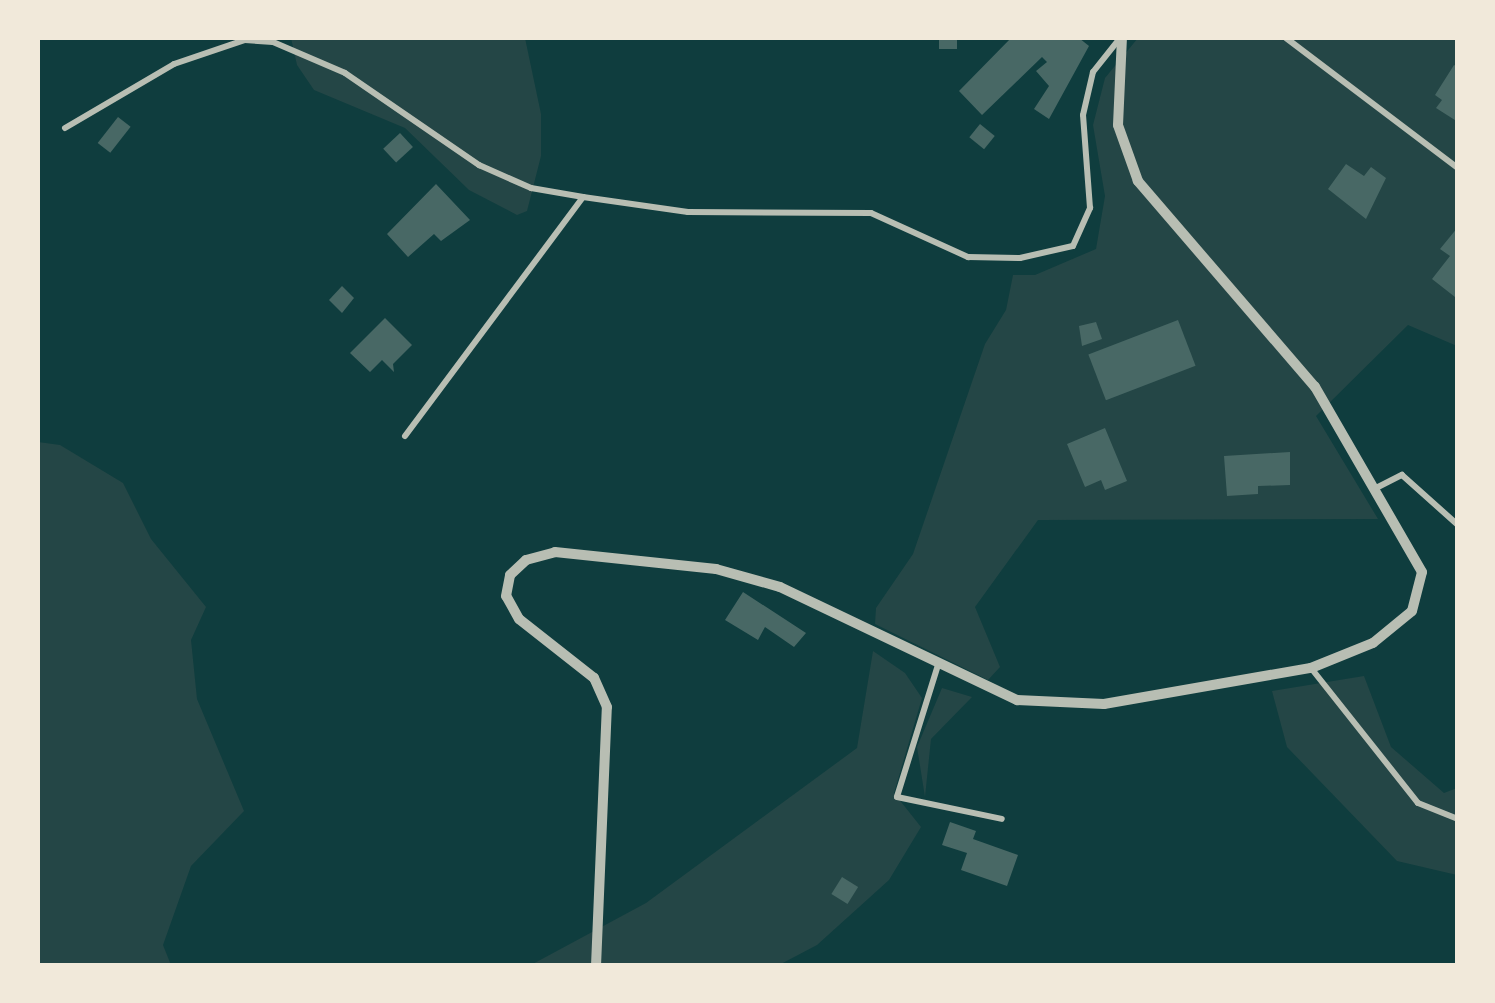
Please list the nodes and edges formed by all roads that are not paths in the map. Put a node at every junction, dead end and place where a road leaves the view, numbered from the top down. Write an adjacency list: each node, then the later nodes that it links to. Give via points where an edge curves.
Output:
1 (1121, 38): 5 (lane, via 1093,72 1083,115 1090,208 1084,233 1058,254 968,257 870,213 688,212); 7 (street, via 1118,125 1138,180 1315,387)
2 (1286, 38): 4 (lane)
3 (65, 128): 5 (lane, via 174,64 245,40 273,42 344,73 479,165 531,188)
4 (1458, 168)
5 (584, 197): 6 (lane)
6 (405, 436)
7 (1378, 487): 8 (lane, via 1402,475); 10 (street, via 1422,572 1412,611 1373,643)
8 (1458, 525)
9 (938, 665): 10 (street, via 1017,700 1104,704); 11 (lane, via 897,797); 13 (street, via 780,587 716,570 555,552 526,560 510,574 506,596 519,619 594,678 608,707)
10 (1312, 668): 12 (lane, via 1418,804)
11 (1002, 819)
12 (1458, 819)
13 (596, 966)

